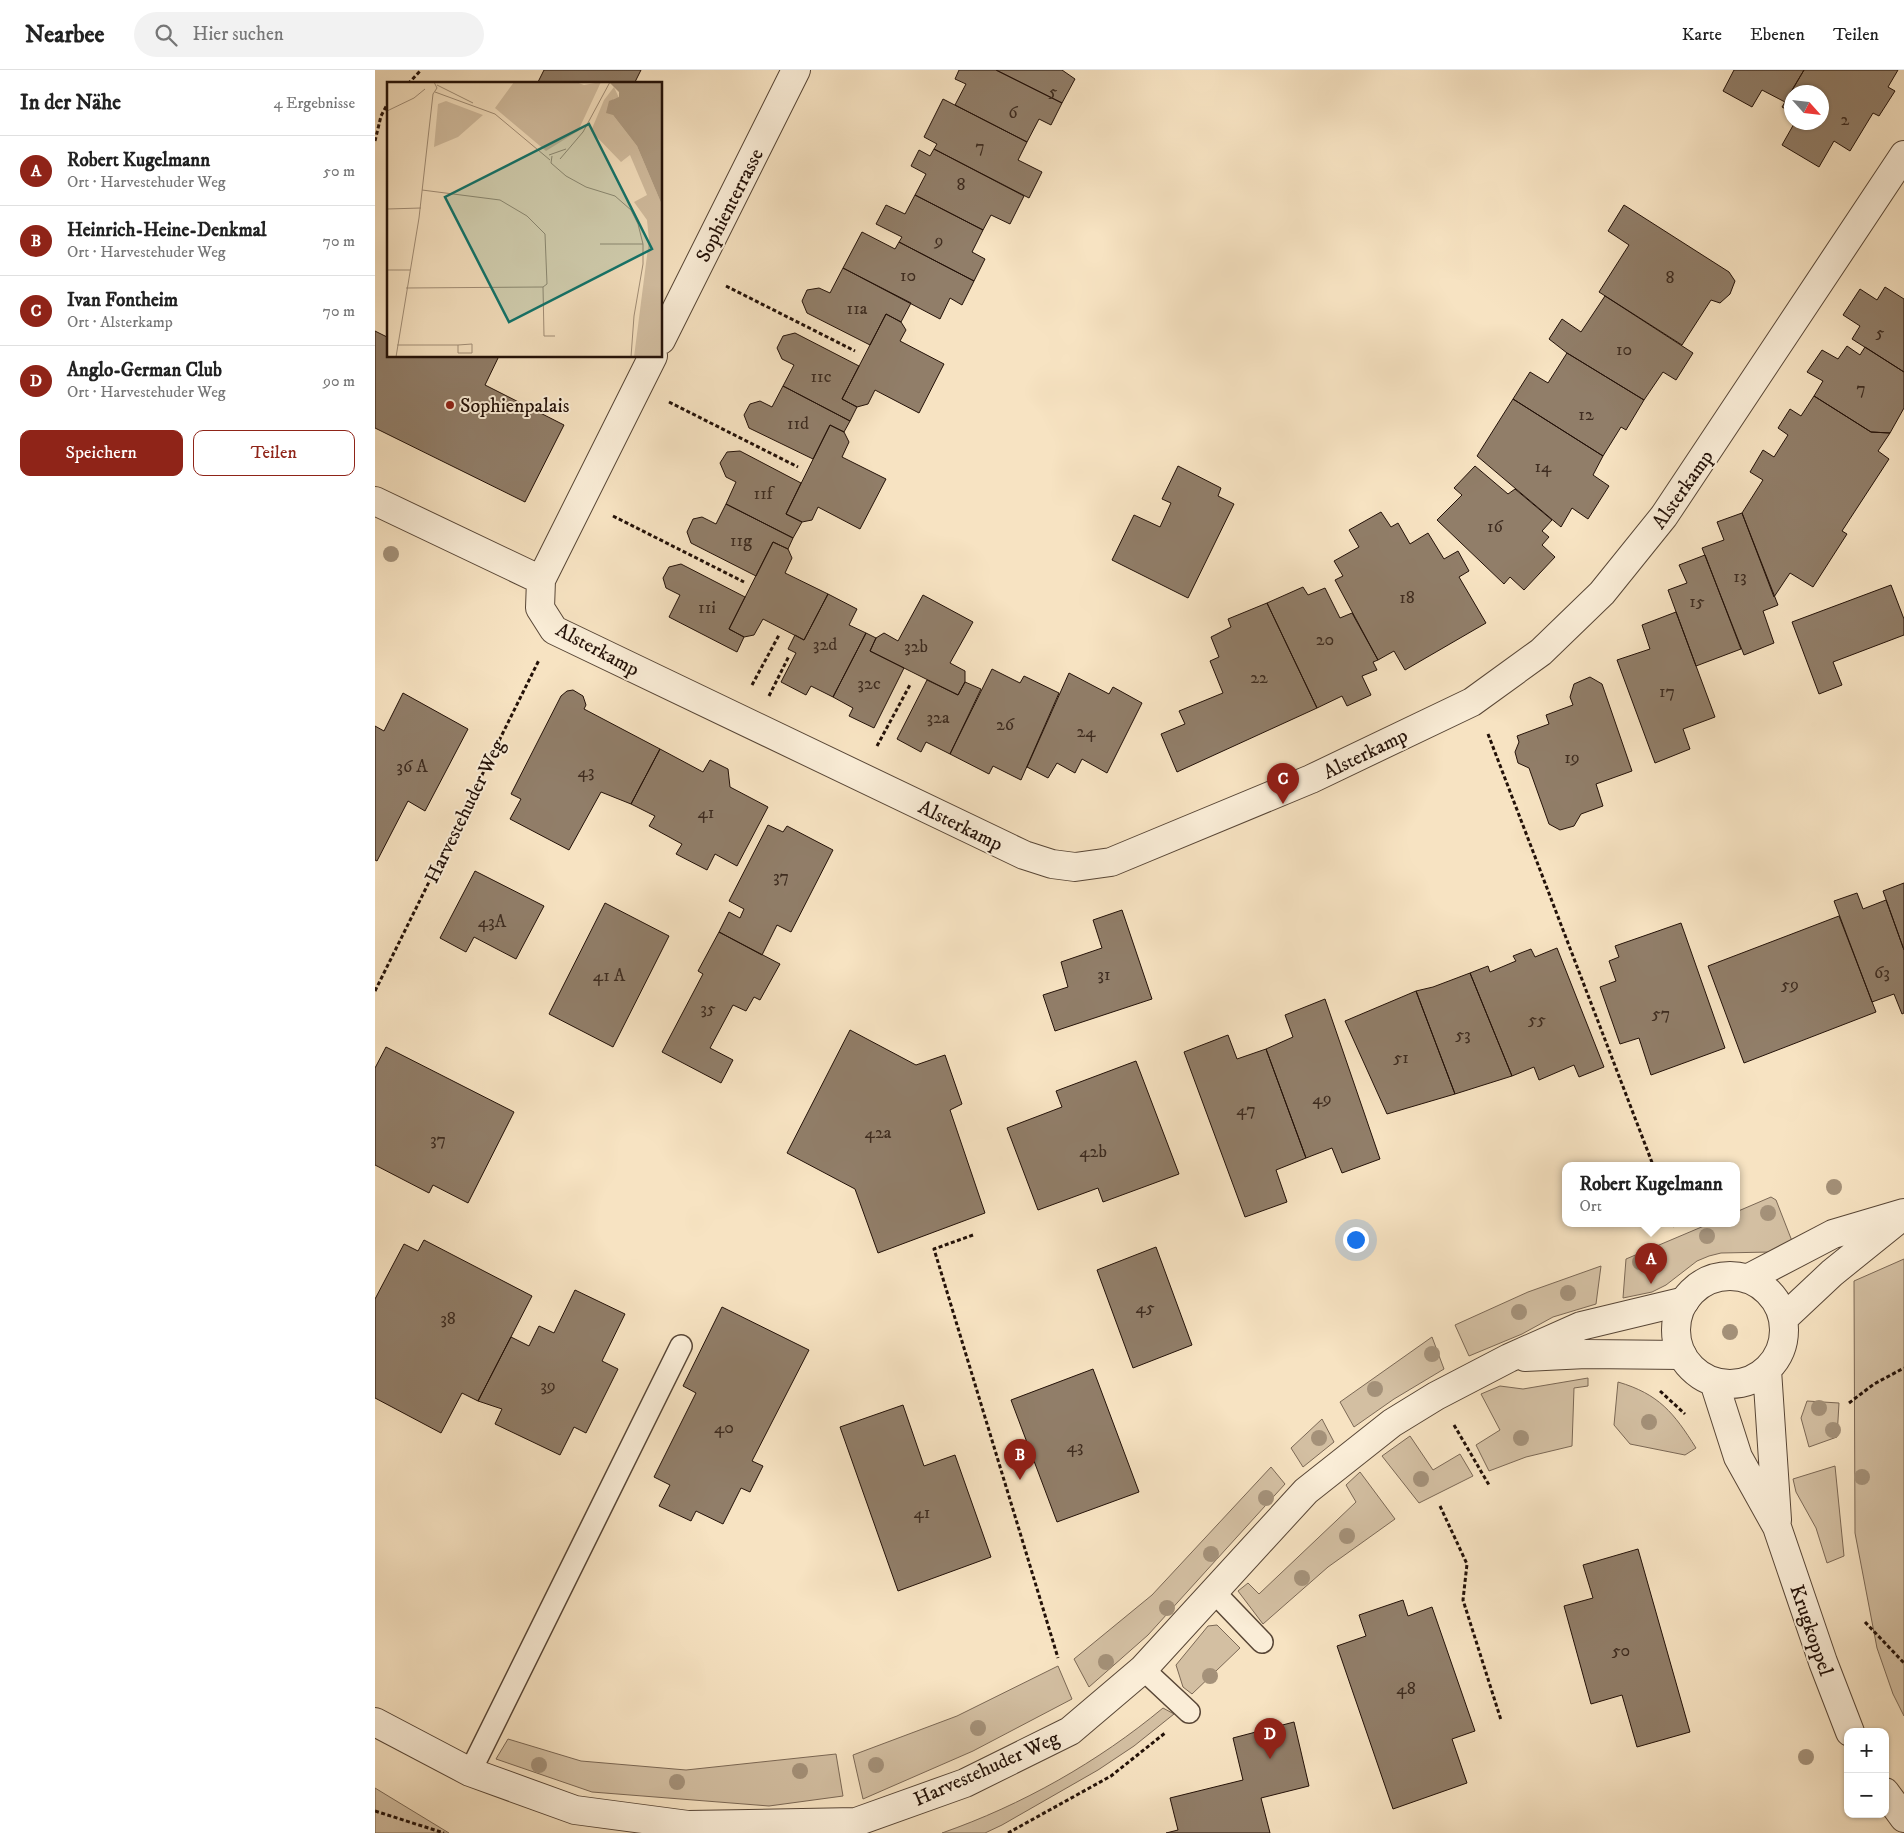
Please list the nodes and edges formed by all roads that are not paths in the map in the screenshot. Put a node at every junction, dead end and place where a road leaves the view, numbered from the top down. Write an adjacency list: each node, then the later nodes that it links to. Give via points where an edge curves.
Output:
1 (796, 70): 3 (street, Sophienterrasse)
2 (1904, 155): 6 (street, Alsterkamp, via 1664,516 1602,593 1541,652 1463,706 1311,779 1111,862 1075,867 1024,855 554,630 540,608)
3 (663, 336)
4 (652, 358): 6 (street)
5 (375, 501): 6 (street)
6 (541, 580)
7 (1904, 1214): 8 (street, via 1833,1234); 10 (street, via 1832,1273)
8 (1747, 1279): 9 (street, Harvestehuder Weg, via 1719,1277 1706,1282); 10 (street, Harvestehuder Weg, via 1770,1294)
9 (1685, 1301): 12 (street, Harvestehuder Weg, via 1676,1328); 13 (street, Harvestehuder Weg, via 1581,1326)
10 (1783, 1319): 14 (street, Harvestehuder Weg, via 1782,1347)
11 (681, 1346): 23 (lane)
12 (1682, 1355): 13 (street, Harvestehuder Weg, via 1586,1354); 15 (street, Harvestehuder Weg, via 1690,1367)
13 (1509, 1358): 17 (street, Harvestehuder Weg, via 1392,1423 1306,1491)
14 (1767, 1370): 15 (street, Harvestehuder Weg, via 1755,1379 1741,1383); 16 (street, Krugkoppel)
15 (1713, 1382): 16 (street, Krugkoppel, via 1738,1457)
16 (1777, 1527): 22 (street, Krugkoppel)
17 (1215, 1593): 18 (lane); 19 (street, Harvestehuder Weg)
18 (1262, 1642)
19 (1143, 1670): 20 (lane); 23 (street, Harvestehuder Weg, via 1070,1731 965,1783 856,1822 688,1825 575,1810)
20 (1189, 1712)
21 (375, 1722): 23 (street, Harvestehuder Weg)
22 (1848, 1728)
23 (470, 1772)
24 (1889, 1797): 25 (street)
25 (1904, 1818)

